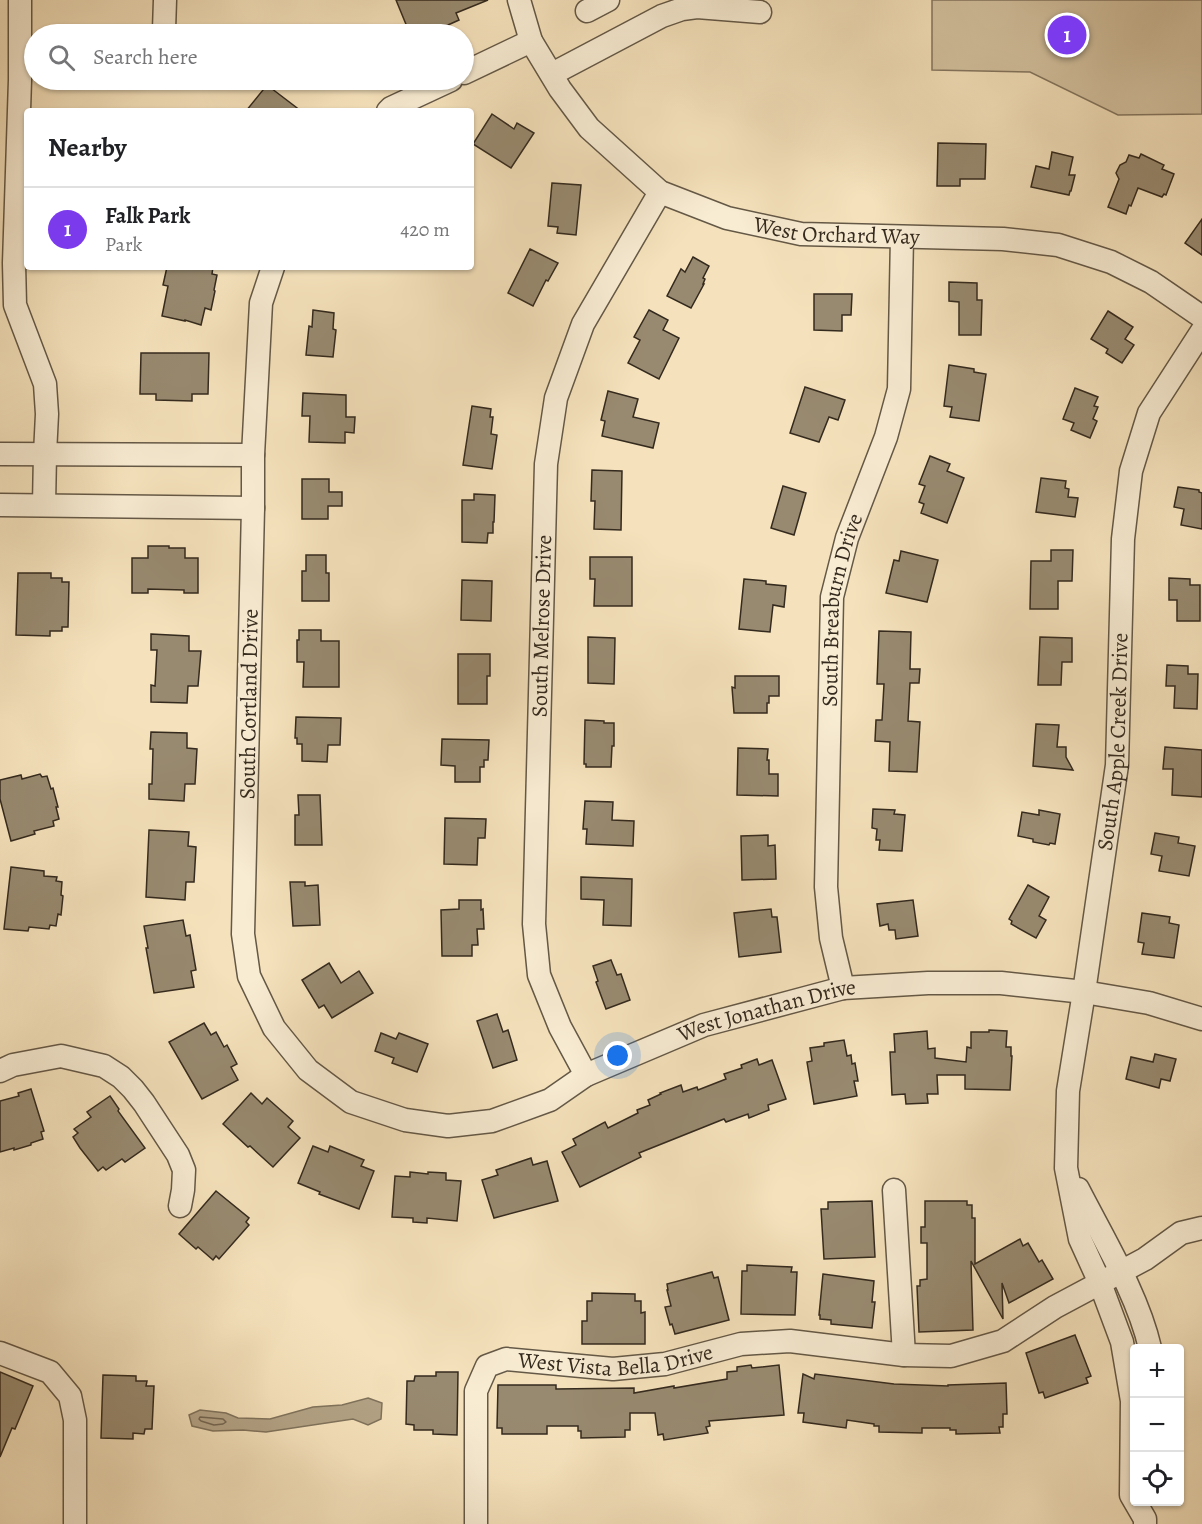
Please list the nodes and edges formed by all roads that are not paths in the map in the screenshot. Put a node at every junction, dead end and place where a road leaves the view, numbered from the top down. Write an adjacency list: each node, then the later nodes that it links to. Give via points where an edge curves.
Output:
1 (20, 0): 19 (street, via 15,305 45,384)
2 (165, 0): 7 (street)
3 (519, 0): 8 (street, West Orchard Way)
4 (608, 0): 5 (street)
5 (587, 11)
6 (760, 12): 10 (street, via 682,9)
7 (164, 24)
8 (531, 41): 9 (street); 10 (street, West Orchard Way)
9 (474, 69)
10 (552, 75): 13 (street, West Orchard Way, via 589,128)
11 (430, 90): 12 (street)
12 (391, 108)
13 (660, 192): 14 (street, West Orchard Way, via 727,218 801,234); 28 (street, South Melrose Drive, via 583,324 556,398 546,464 534,924 538,975)
14 (902, 237): 16 (street, West Orchard Way, via 1003,239 1058,245 1111,262 1151,282); 24 (street, South Breaburn Drive, via 898,389 886,437 847,538 832,597 826,887 831,938)
15 (272, 270): 20 (street, South Cortland Drive, via 261,303)
16 (1202, 317)
17 (1202, 331): 25 (street, South Apple Creek Drive, via 1149,414 1131,471 1123,539 1117,765)
18 (0, 454): 19 (street)
19 (45, 454): 20 (street); 22 (street)
20 (254, 455): 23 (street, South Cortland Drive)
21 (0, 505): 22 (street)
22 (44, 505): 23 (street)
23 (254, 508): 29 (street, South Cortland Drive, via 243,934 249,976 274,1028 308,1070)
24 (843, 988): 25 (street, West Jonathan Drive, via 1001,983); 28 (street, West Jonathan Drive, via 704,1025)
25 (1084, 992): 26 (street, West Jonathan Drive, via 1149,1003); 30 (street, South Apple Creek Drive, via 1068,1091)
26 (1202, 1019)
27 (0, 1071): 32 (street, via 61,1056 104,1066 121,1077 144,1103 178,1155 184,1170)
28 (586, 1075): 29 (street, West Jonathan Drive, via 550,1100 492,1121 448,1125 405,1120)
29 (351, 1102)
30 (1066, 1168): 34 (street, South Apple Creek Drive); 35 (street, South Apple Creek Drive, via 1080,1239)
31 (894, 1190): 38 (street)
32 (180, 1206)
33 (1202, 1228): 34 (street, West Vista Bella Drive, via 1181,1233)
34 (1120, 1272): 35 (street, West Vista Bella Drive); 36 (street, South Apple Creek Drive)
35 (1100, 1282): 38 (street, West Vista Bella Drive, via 1003,1341 951,1356); 39 (street, South Apple Creek Drive, via 1122,1341)
36 (1149, 1344)
37 (0, 1353): 42 (street, via 50,1372 70,1396 75,1420)
38 (904, 1355): 43 (street, West Vista Bella Drive, via 790,1341 741,1344 665,1364 613,1369 506,1359 487,1366 476,1391)
39 (1132, 1398)
40 (1132, 1452): 41 (street, South Apple Creek Drive, via 1131,1495)
41 (1148, 1515)
42 (75, 1524)
43 (476, 1524)

